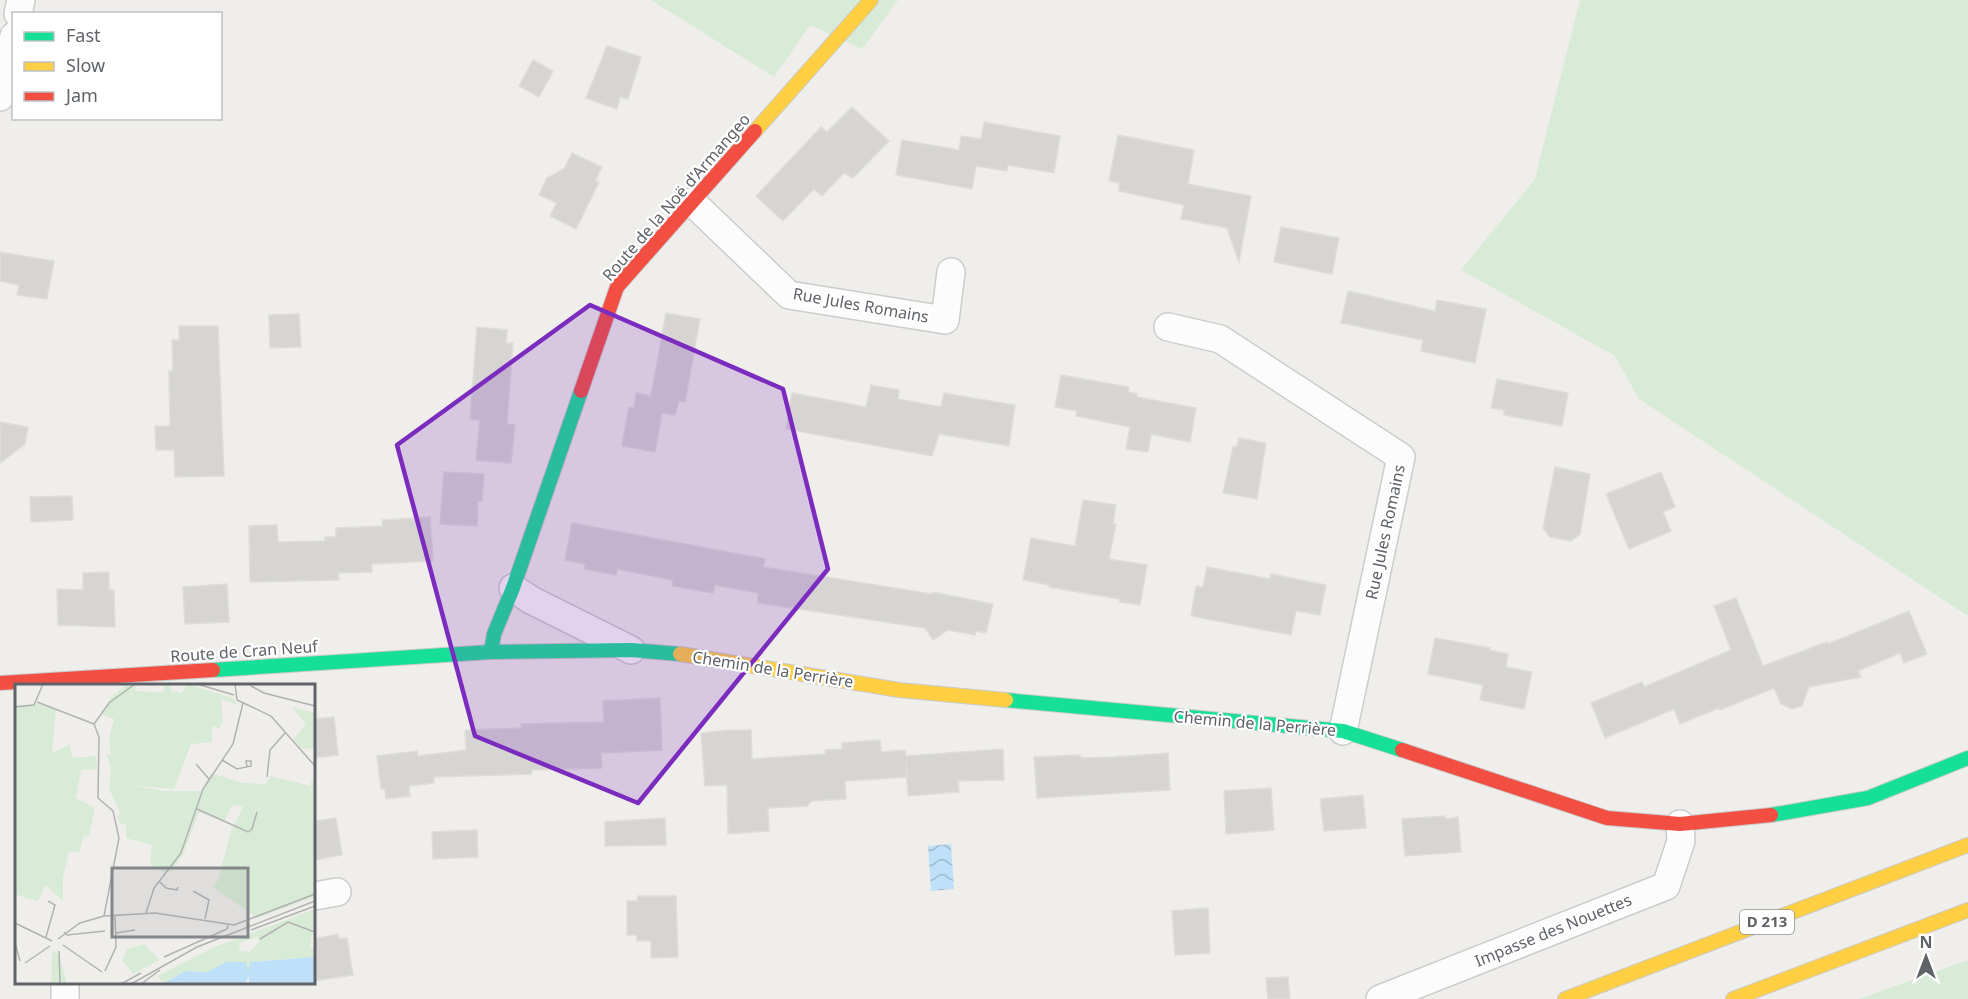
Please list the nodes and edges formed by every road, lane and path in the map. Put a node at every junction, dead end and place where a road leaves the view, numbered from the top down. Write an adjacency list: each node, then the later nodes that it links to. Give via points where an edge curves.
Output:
1 (871, 0): 4 (main road, Route de la Noë d'Armangeo)
2 (12, 45): 3 (street)
3 (0, 97)
4 (692, 202): 5 (street, Rue Jules Romains, via 789,295 945,320); 7 (main road, Route de la Noë d'Armangeo, via 616,287)
5 (951, 272)
6 (1168, 327): 12 (street, Rue Jules Romains, via 1220,339 1401,457)
7 (513, 588): 8 (street, Chemin de la Perrière); 9 (main road, Route de la Noë d'Armangeo, via 494,634)
8 (631, 650): 9 (main road, Chemin de la Perrière); 12 (main road, Chemin de la Perrière, via 690,655 900,690)
9 (491, 652): 10 (main road, Route de Cran Neuf)
10 (49, 683): 11 (main road, Route de Cran Neuf)
11 (0, 684)
12 (1343, 731): 14 (main road, Chemin de la Perrière, via 1607,818)
13 (1968, 758): 14 (main road, Chemin de la Perrière, via 1868,798 1760,817)
14 (1680, 824): 17 (street, Impasse des Nouettes, via 1681,841 1666,885)
15 (1968, 845): 18 (main road, D 213)
16 (1968, 910): 19 (main road)
17 (1380, 999)
18 (1565, 999)
19 (1732, 999)

